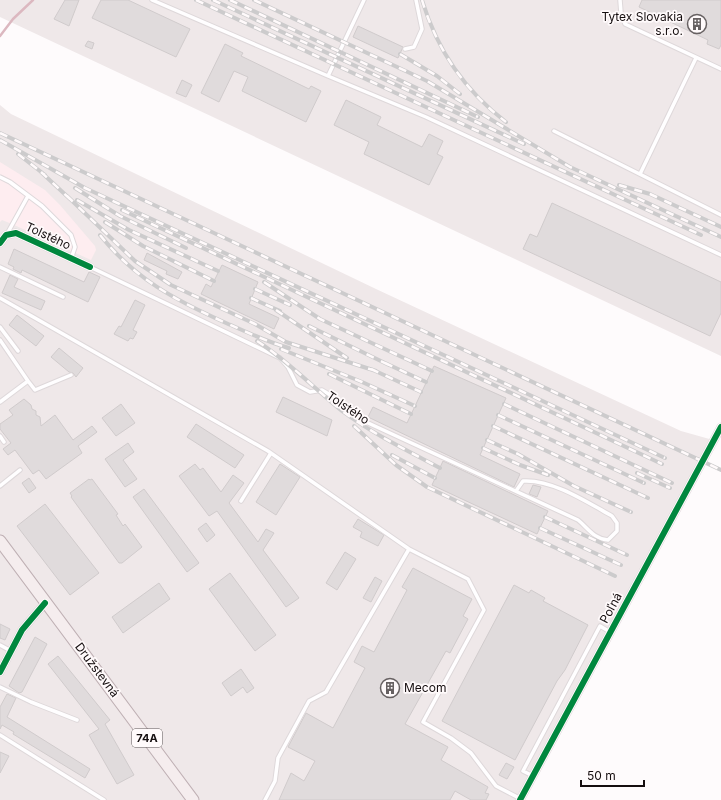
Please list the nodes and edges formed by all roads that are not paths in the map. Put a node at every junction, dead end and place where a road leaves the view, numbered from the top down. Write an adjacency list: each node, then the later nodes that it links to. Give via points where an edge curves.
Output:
1 (152, 0): 8 (lane)
2 (364, 0): 8 (lane)
3 (416, 0): 5 (lane, via 422,29 414,48)
4 (620, 0): 6 (lane, via 625,24)
5 (405, 49)
6 (696, 58): 7 (lane); 10 (lane)
7 (721, 69)
8 (328, 76): 16 (lane, via 426,116)
9 (554, 131): 10 (lane)
10 (640, 174): 13 (lane)
11 (0, 177): 12 (lane)
12 (28, 196): 14 (lane); 17 (lane, via 71,235 75,247)
13 (721, 215)
14 (6, 235): 15 (street, Tolstého); 17 (street, Tolstého, via 16,233)
15 (0, 243)
16 (721, 255)
17 (71, 259): 19 (street, Tolstého)
18 (0, 267): 20 (lane)
19 (90, 267): 34 (lane, Tolstého, via 280,358 297,385 310,392 322,390 347,405 366,422)
20 (63, 297)
21 (0, 298): 31 (lane)
22 (0, 327): 24 (lane)
23 (0, 340): 26 (lane)
24 (18, 351)
25 (70, 375): 26 (lane, via 35,390)
26 (28, 381): 27 (lane)
27 (0, 402)
28 (721, 427): 39 (street, Poľná)
29 (0, 436): 30 (lane)
30 (4, 442)
31 (271, 453): 35 (lane); 37 (lane)
32 (20, 470): 33 (lane)
33 (0, 486)
34 (516, 491): 34 (lane, Tolstého, via 523,481 550,485 612,516 617,523 617,531 608,540 602,539 578,520)
35 (241, 501)
36 (0, 541): 38 (main road, Družstevná / 74A)
37 (409, 549): 49 (lane, via 326,692 309,702 278,758 275,782); 50 (lane, via 468,579 484,610 423,722 471,753 496,786)
38 (46, 603): 41 (street, via 22,630); 48 (main road, Družstevná / 74A)
39 (610, 632): 46 (street, Poľná); 46 (lane, via 600,626 523,771)
40 (0, 645): 41 (lane)
41 (11, 651): 42 (street)
42 (0, 672)
43 (0, 687): 44 (lane)
44 (76, 720)
45 (0, 735): 47 (lane)
46 (534, 776): 50 (street, Poľná)
47 (104, 800)
48 (193, 800)
49 (266, 800)
50 (521, 800)

